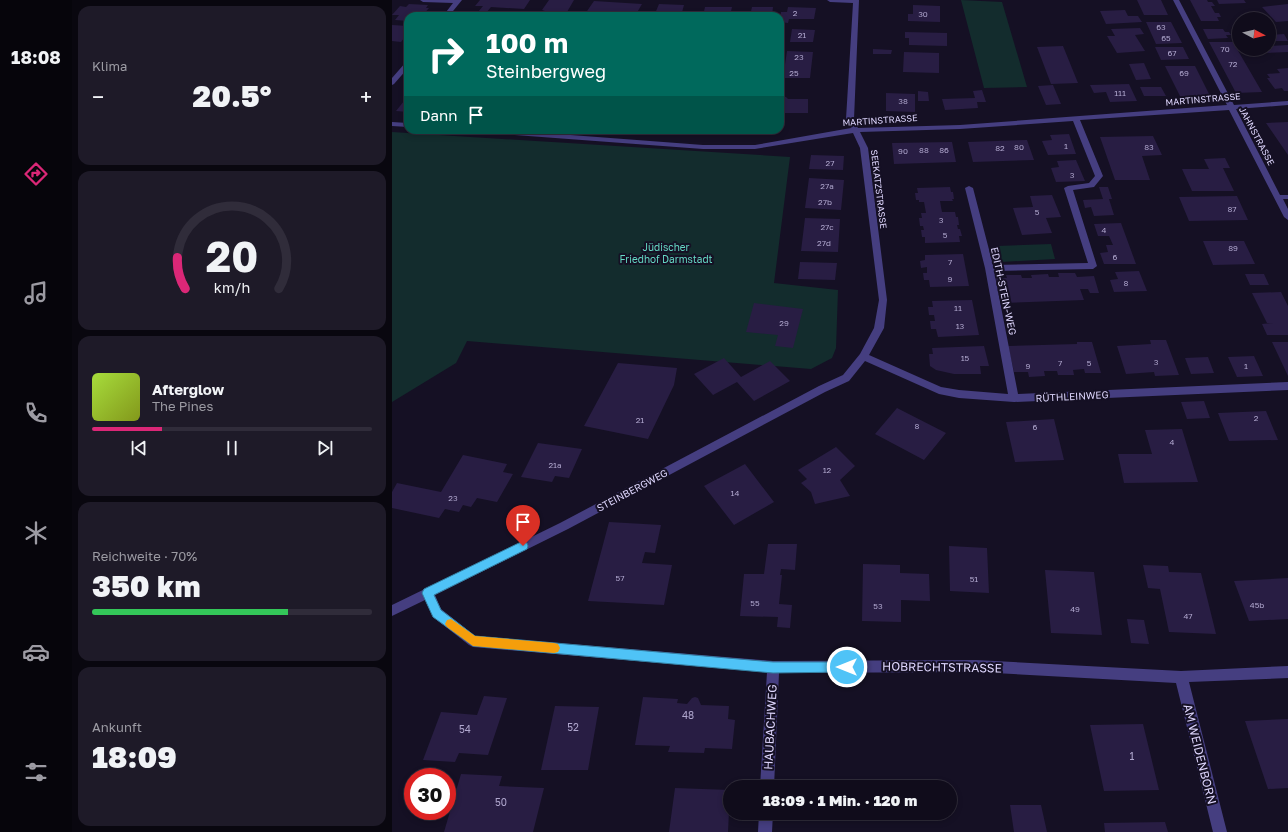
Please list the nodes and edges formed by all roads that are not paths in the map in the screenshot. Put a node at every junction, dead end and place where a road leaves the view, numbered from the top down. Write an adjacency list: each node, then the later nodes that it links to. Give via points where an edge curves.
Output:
1 (423, 0): 4 (street)
2 (830, 0): 5 (street)
3 (1176, 0): 10 (street, JAHNSTRASSE)
4 (458, 1): 6 (street)
5 (856, 1): 14 (street, SEEKATZSTRASSE, via 850,119)
6 (449, 12)
7 (404, 68): 8 (street)
8 (392, 83)
9 (1288, 103): 10 (street, MARTINSTRASSE)
10 (1229, 106): 11 (street, MARTINSTRASSE); 18 (street, JAHNSTRASSE)
11 (1076, 119): 14 (street, MARTINSTRASSE, via 960,127); 20 (street, via 1099,176 1091,185 1068,188 1093,266)
12 (392, 124): 13 (street)
13 (404, 125)
14 (855, 130): 15 (street, MARTINSTRASSE, via 755,147 703,147); 21 (street, SEEKATZSTRASSE, via 864,148 883,300 879,328)
15 (528, 134)
16 (969, 188): 20 (street, EDITH-STEIN-WEG)
17 (1288, 197): 18 (street)
18 (1278, 198): 19 (street, JAHNSTRASSE)
19 (1288, 218)
20 (989, 268): 23 (street, EDITH-STEIN-WEG)
21 (863, 356): 23 (street, RÜTHLEINWEG, via 939,390); 24 (street, STEINBERGWEG, via 846,378 564,526)
22 (1288, 386): 23 (street, RÜTHLEINWEG)
23 (1014, 398)
24 (428, 593): 25 (street, STEINBERGWEG); 26 (street, HOBRECHTSTRASSE, via 437,613 473,641)
25 (392, 611)
26 (773, 667): 28 (street, HOBRECHTSTRASSE, via 976,666); 29 (street, HAUBACHWEG)
27 (1288, 672): 28 (street, HOBRECHTSTRASSE)
28 (1181, 677): 32 (street, AM WEIDENBORN)
29 (767, 780)
30 (766, 820): 31 (street)
31 (765, 832)
32 (1220, 832)

